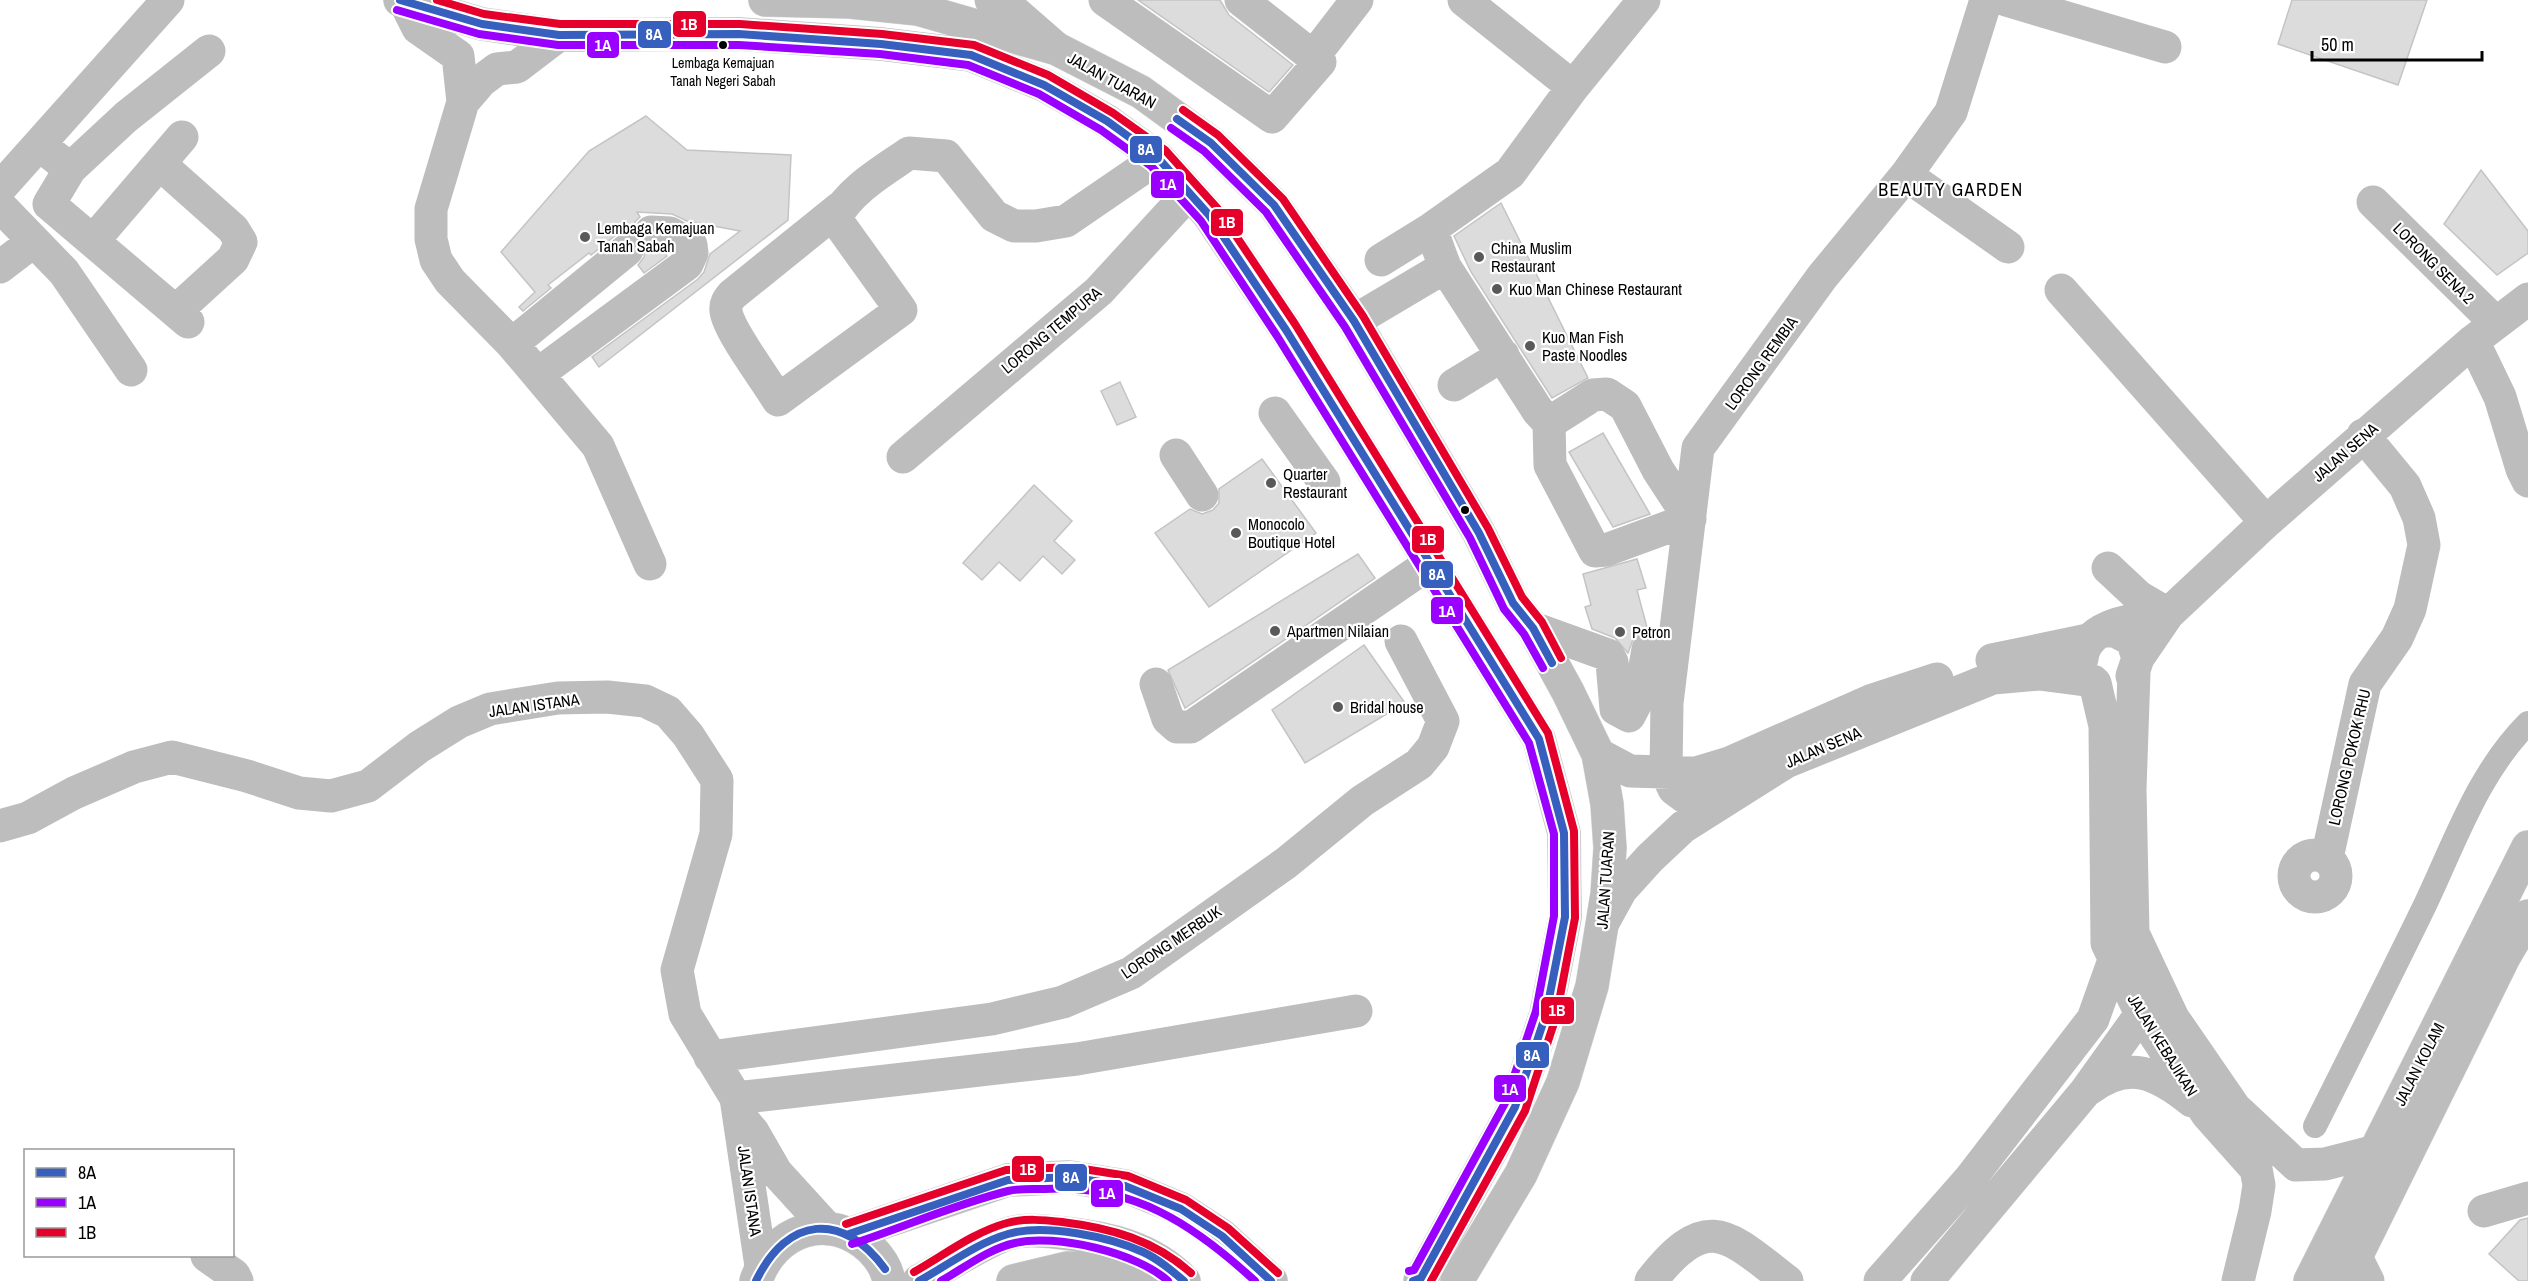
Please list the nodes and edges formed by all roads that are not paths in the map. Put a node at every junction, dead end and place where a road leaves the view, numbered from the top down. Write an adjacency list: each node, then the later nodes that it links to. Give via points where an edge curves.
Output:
1 (168, 0): 21 (street)
2 (765, 0): 15 (street, JALAN TUARAN, via 850,2 917,9)
3 (991, 0): 15 (street, via 1009,8)
4 (1105, 0): 17 (street, via 1272,117 1320,62)
5 (1241, 0): 17 (street)
6 (1357, 0): 17 (street)
7 (1464, 0): 18 (street)
8 (1644, 0): 18 (street)
9 (1986, 0): 25 (street, LORONG REMBIA, via 1951,112)
10 (2006, 0): 14 (street)
11 (402, 1): 12 (street); 19 (street, via 418,27 458,56)
12 (476, 12): 13 (street)
13 (559, 35): 19 (street, via 517,67 497,69); 22 (street, via 739,34 971,55 1044,85 1107,121)
14 (2165, 47)
15 (1057, 49): 40 (street, JALAN TUARAN, via 1141,92 1211,143 1274,206)
16 (209, 51): 24 (street, via 126,117)
17 (1313, 57)
18 (1573, 87): 31 (street, via 1510,173)
19 (463, 102): 42 (street, via 431,208 431,239 436,260 450,281)
20 (182, 137): 23 (street)
21 (40, 145): 24 (street); 26 (street)
22 (1158, 158): 27 (street); 30 (street, via 1066,221 1046,225 1014,226 994,216 946,156 909,153)
23 (160, 164): 33 (street); 33 (street, via 233,229 241,242 232,259 182,316)
24 (70, 169): 33 (street, via 49,204)
25 (1906, 175): 34 (street); 55 (street, LORONG REMBIA, via 1822,277 1698,448)
26 (0, 188)
27 (1189, 193): 51 (street, LORONG TEMPURA, via 1099,291); 58 (street, via 1209,215 1287,330)
28 (2373, 202): 41 (street, LORONG SENA 2)
29 (0, 206): 32 (street)
30 (841, 207): 30 (street, via 836,218 901,310 778,400 733,328 726,303)
31 (1431, 229): 35 (street); 37 (street)
32 (34, 241): 36 (street); 44 (street, via 64,272)
33 (93, 241)
34 (2008, 247)
35 (1381, 260)
36 (0, 267)
37 (1445, 267): 40 (street); 43 (street)
38 (2061, 290): 56 (street)
39 (2528, 298): 41 (street, JALAN SENA)
40 (1354, 321): 60 (street, JALAN TUARAN, via 1479,533 1513,603)
41 (2485, 332): 49 (street, JALAN SENA); 52 (street, via 2500,397)
42 (512, 344): 45 (street); 45 (street, via 639,241 670,233 691,245 687,264)
43 (1503, 356): 46 (street); 48 (street)
44 (131, 370)
45 (538, 375): 57 (street, via 598,446)
46 (1454, 385)
47 (1275, 413): 53 (street)
48 (1549, 423): 55 (street, via 1593,395 1607,394 1625,406 1658,470); 55 (street, via 1550,465 1595,551)
49 (2363, 435): 56 (street, JALAN SENA); 74 (street, LORONG POKOK RHU, via 2405,486 2419,518 2424,545 2410,609 2397,638 2366,684)
50 (1176, 455): 54 (street)
51 (903, 457)
52 (2528, 481)
53 (1324, 482)
54 (1202, 495)
55 (1690, 519): 70 (street, LORONG REMBIA, via 1666,703)
56 (2266, 522): 59 (street, JALAN SENA)
57 (650, 564)
58 (1429, 564): 67 (street, via 1191,727 1178,728 1168,719); 93 (street, via 1539,739 1564,833 1565,916 1546,1014 1515,1107)
59 (2168, 614): 61 (street, JALAN SENA); 61 (street, via 2139,597 2108,568 2116,602); 64 (street, JALAN SENA)
60 (1533, 628): 63 (street, via 1608,655 1616,709 1629,716 1640,695); 69 (street, JALAN TUARAN)
61 (2103, 631): 64 (street, via 2115,631 2132,640); 66 (street, via 2084,648 2083,666); 70 (street, JALAN SENA, via 1992,660 1870,701 1713,768 1678,774)
62 (1401, 641): 80 (street, LORONG MERBUK, via 1443,721 1433,747 1419,764 1362,801 1286,863 1131,973 1063,1002 992,1020)
63 (1648, 649)
64 (2136, 666): 66 (street, JALAN SENA, via 2121,685); 77 (street, JALAN KEBAJIKAN, via 2130,789 2133,933)
65 (2055, 676): 66 (street, JALAN SENA); 68 (street); 71 (street, JALAN SENA, via 1993,678 1786,762)
66 (2094, 682): 68 (street, JALAN KEBAJIKAN)
67 (1155, 684)
68 (2105, 726): 77 (street, JALAN KEBAJIKAN, via 2105,927 2107,943)
69 (1598, 754): 70 (street, JALAN SENA, via 1630,771); 76 (street, JALAN TUARAN, via 1610,848)
70 (1666, 772): 71 (street, via 1674,789 1689,800 1703,800)
71 (1754, 780): 76 (street, JALAN SENA, via 1683,827 1621,890)
72 (0, 826): 80 (street, JALAN ISTANA, via 28,818 134,767 172,757 299,793 331,796 368,786 419,747 459,722 490,709 558,698 645,701 668,712 717,780 717,834 677,970 685,1014)
73 (2526, 851): 84 (street, JALAN KOLAM)
74 (2328, 858)
75 (2528, 916): 90 (street, JALAN KOLAM, via 2504,957)
76 (1605, 919): 101 (street, JALAN TUARAN, via 1592,987 1563,1082 1521,1174)
77 (2126, 954): 79 (street, via 2147,996); 84 (street, JALAN KEBAJIKAN, via 2235,1108 2296,1165 2325,1164); 92 (street, via 2093,1019)
78 (1356, 1011): 82 (street, via 1077,1059)
79 (2141, 1014): 81 (street); 83 (street, JALAN KEBAJIKAN)
80 (710, 1057): 82 (street, JALAN ISTANA)
81 (2085, 1092): 83 (street, via 2107,1076 2133,1071 2167,1081); 103 (street)
82 (737, 1107): 87 (street, JALAN ISTANA, via 776,1172); 89 (street, JALAN ISTANA)
83 (2207, 1114): 104 (street, JALAN KEBAJIKAN, via 2256,1169 2255,1211)
84 (2376, 1151): 105 (street, JALAN KOLAM)
85 (2528, 1198): 86 (street)
86 (2484, 1211)
87 (839, 1232): 89 (street, via 816,1228 794,1234 775,1247); 95 (street, JALAN ISTANA, via 860,1239 877,1254); 100 (street, via 1008,1180 1069,1177 1125,1186 1181,1209 1222,1236)
88 (208, 1257): 94 (street)
89 (759, 1273)
90 (2356, 1273): 106 (street, via 2343,1254 2333,1262)
91 (1661, 1277): 102 (street, via 1675,1253 1692,1241 1710,1236 1726,1237)
92 (1888, 1278)
93 (1418, 1280)
94 (237, 1281)
95 (889, 1281)
96 (919, 1281): 99 (street, via 1006,1234 1040,1230 1108,1239 1144,1252 1170,1267)
97 (1013, 1281): 98 (street, via 1067,1268 1111,1267)
98 (1155, 1281)
99 (1184, 1281)
100 (1271, 1281)
101 (1457, 1281)
102 (1787, 1281)
103 (1928, 1281)
104 (2238, 1281)
105 (2310, 1281)
106 (2324, 1281)

